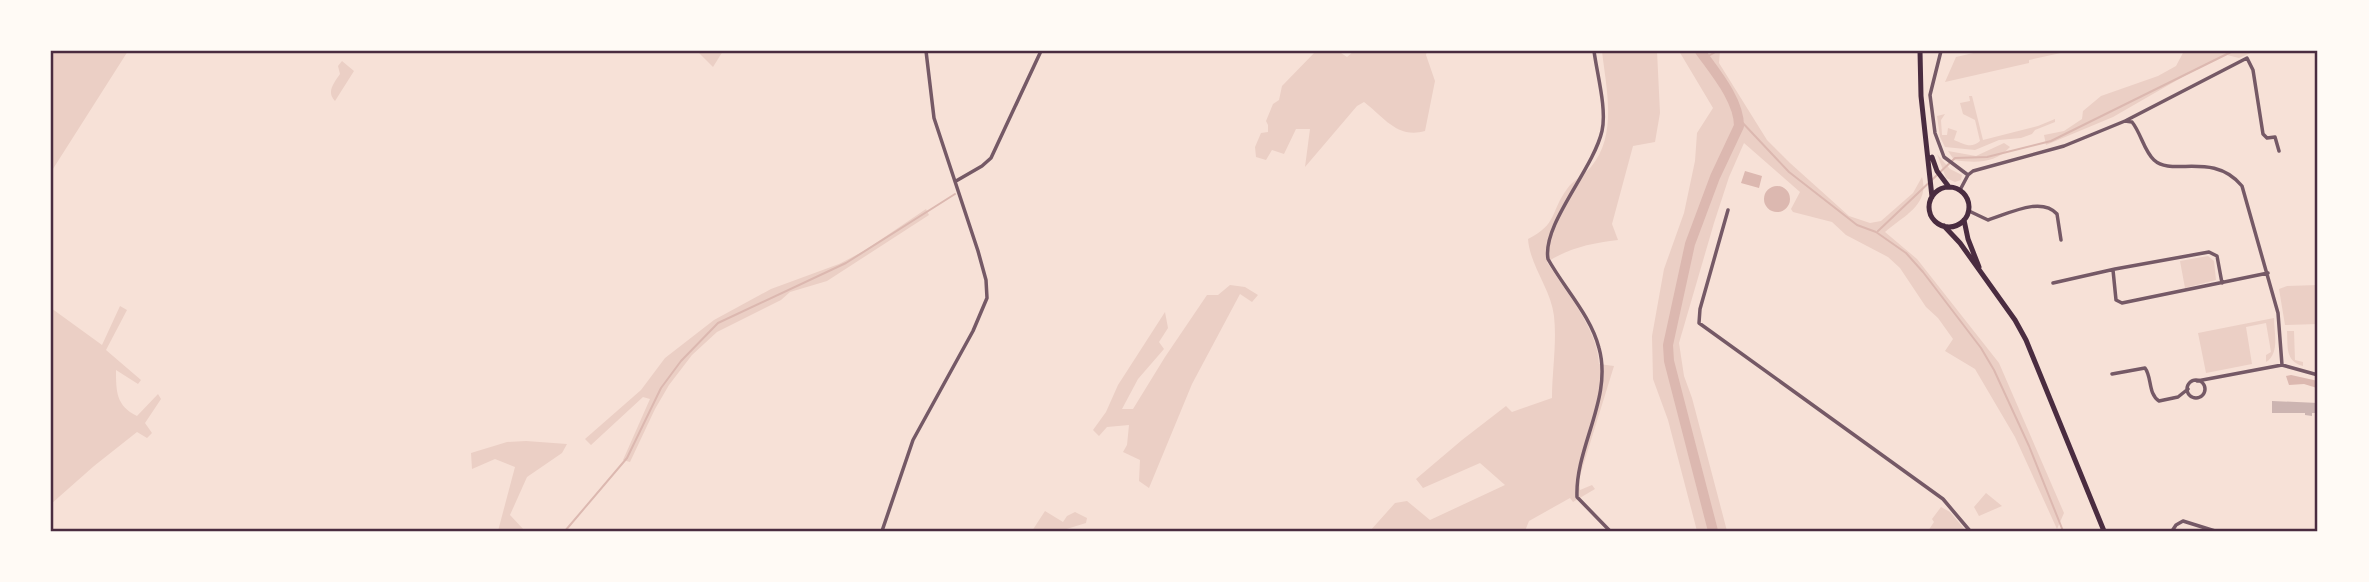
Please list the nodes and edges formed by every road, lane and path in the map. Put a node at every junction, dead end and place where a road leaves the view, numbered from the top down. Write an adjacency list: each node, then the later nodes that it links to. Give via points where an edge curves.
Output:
1 (926, 51): 10 (street, via 934,118)
2 (1041, 51): 10 (street, via 990,158)
3 (1594, 51): 30 (street, via 1603,129 1546,248 1600,350 1601,388 1578,470 1577,497)
4 (1920, 51): 7 (main road)
5 (1941, 51): 9 (street, via 1930,95 1935,133 1944,157)
6 (2125, 121): 8 (street, via 2247,58 2252,64 2263,134 2275,137); 9 (street, via 2064,146); 20 (street, via 2134,124 2157,163 2210,167 2240,184)
7 (1928, 146): 11 (main road); 13 (main road)
8 (2279, 151)
9 (1968, 175): 12 (street)
10 (956, 181): 29 (street, via 986,280 986,298 973,331 913,440)
11 (1949, 187): 12 (main road); 13 (main road)
12 (1960, 190): 15 (main road, via 1969,201)
13 (1932, 197): 17 (main road, via 1931,215)
14 (1728, 210): 31 (street, via 1699,323 1943,499)
15 (1969, 211): 16 (main road); 18 (street, via 1988,220 2047,206 2057,214)
16 (1964, 220): 17 (main road); 21 (main road)
17 (1944, 226): 21 (main road)
18 (2061, 240)
19 (2113, 269): 22 (street); 23 (street, via 2213,252); 23 (street, via 2116,300 2122,303)
20 (2268, 273): 23 (street); 24 (street, via 2278,313)
21 (1983, 276): 32 (main road, via 2026,340)
22 (2053, 283)
23 (2222, 283)
24 (2282, 365): 26 (street); 27 (street)
25 (2112, 374): 28 (street, via 2145,368 2159,401 2181,396)
26 (2318, 375)
27 (2197, 381): 28 (street); 28 (street, via 2205,388 2202,396 2194,398)
28 (2188, 389)
29 (882, 531)
30 (1610, 531)
31 (1970, 531)
32 (2104, 531)
33 (2172, 531): 34 (street, via 2181,522)
34 (2214, 531)

